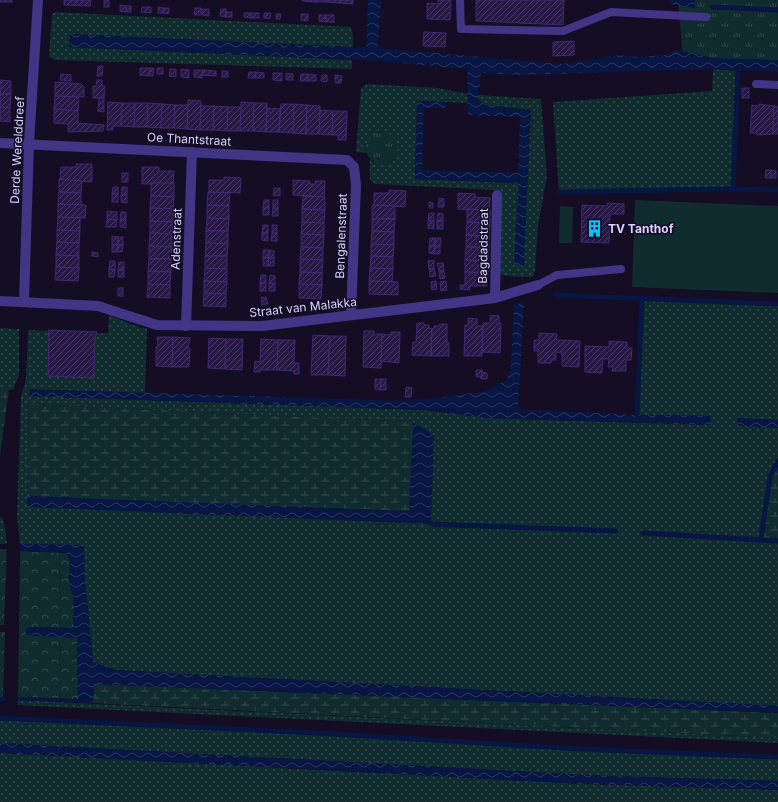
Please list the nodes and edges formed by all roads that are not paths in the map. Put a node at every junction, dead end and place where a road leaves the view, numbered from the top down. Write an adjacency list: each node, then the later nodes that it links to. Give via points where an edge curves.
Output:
1 (38, 0): 7 (street, Derde Werelddreef)
2 (460, 0): 3 (lane, via 461,29 563,31 612,12)
3 (706, 17)
4 (756, 84): 5 (lane)
5 (778, 85)
6 (0, 142): 7 (street, Oe Thantstraat)
7 (29, 144): 8 (street, Oe Thantstraat); 15 (street, Derde Werelddreef)
8 (192, 152): 9 (street, Oe Thantstraat); 17 (street, Adenstraat)
9 (347, 160): 16 (street, Bengalenstraat, via 354,167 356,185)
10 (497, 195): 13 (street, Bagdadstraat)
11 (621, 269): 12 (lane, via 557,275)
12 (538, 285): 13 (street, Straat van Malakka)
13 (495, 298): 16 (street, Straat van Malakka)
14 (0, 301): 15 (street, Straat van Malakka)
15 (24, 302): 17 (street, Straat van Malakka, via 98,306 157,325)
16 (351, 315): 17 (street, Straat van Malakka, via 262,326)
17 (186, 326)

